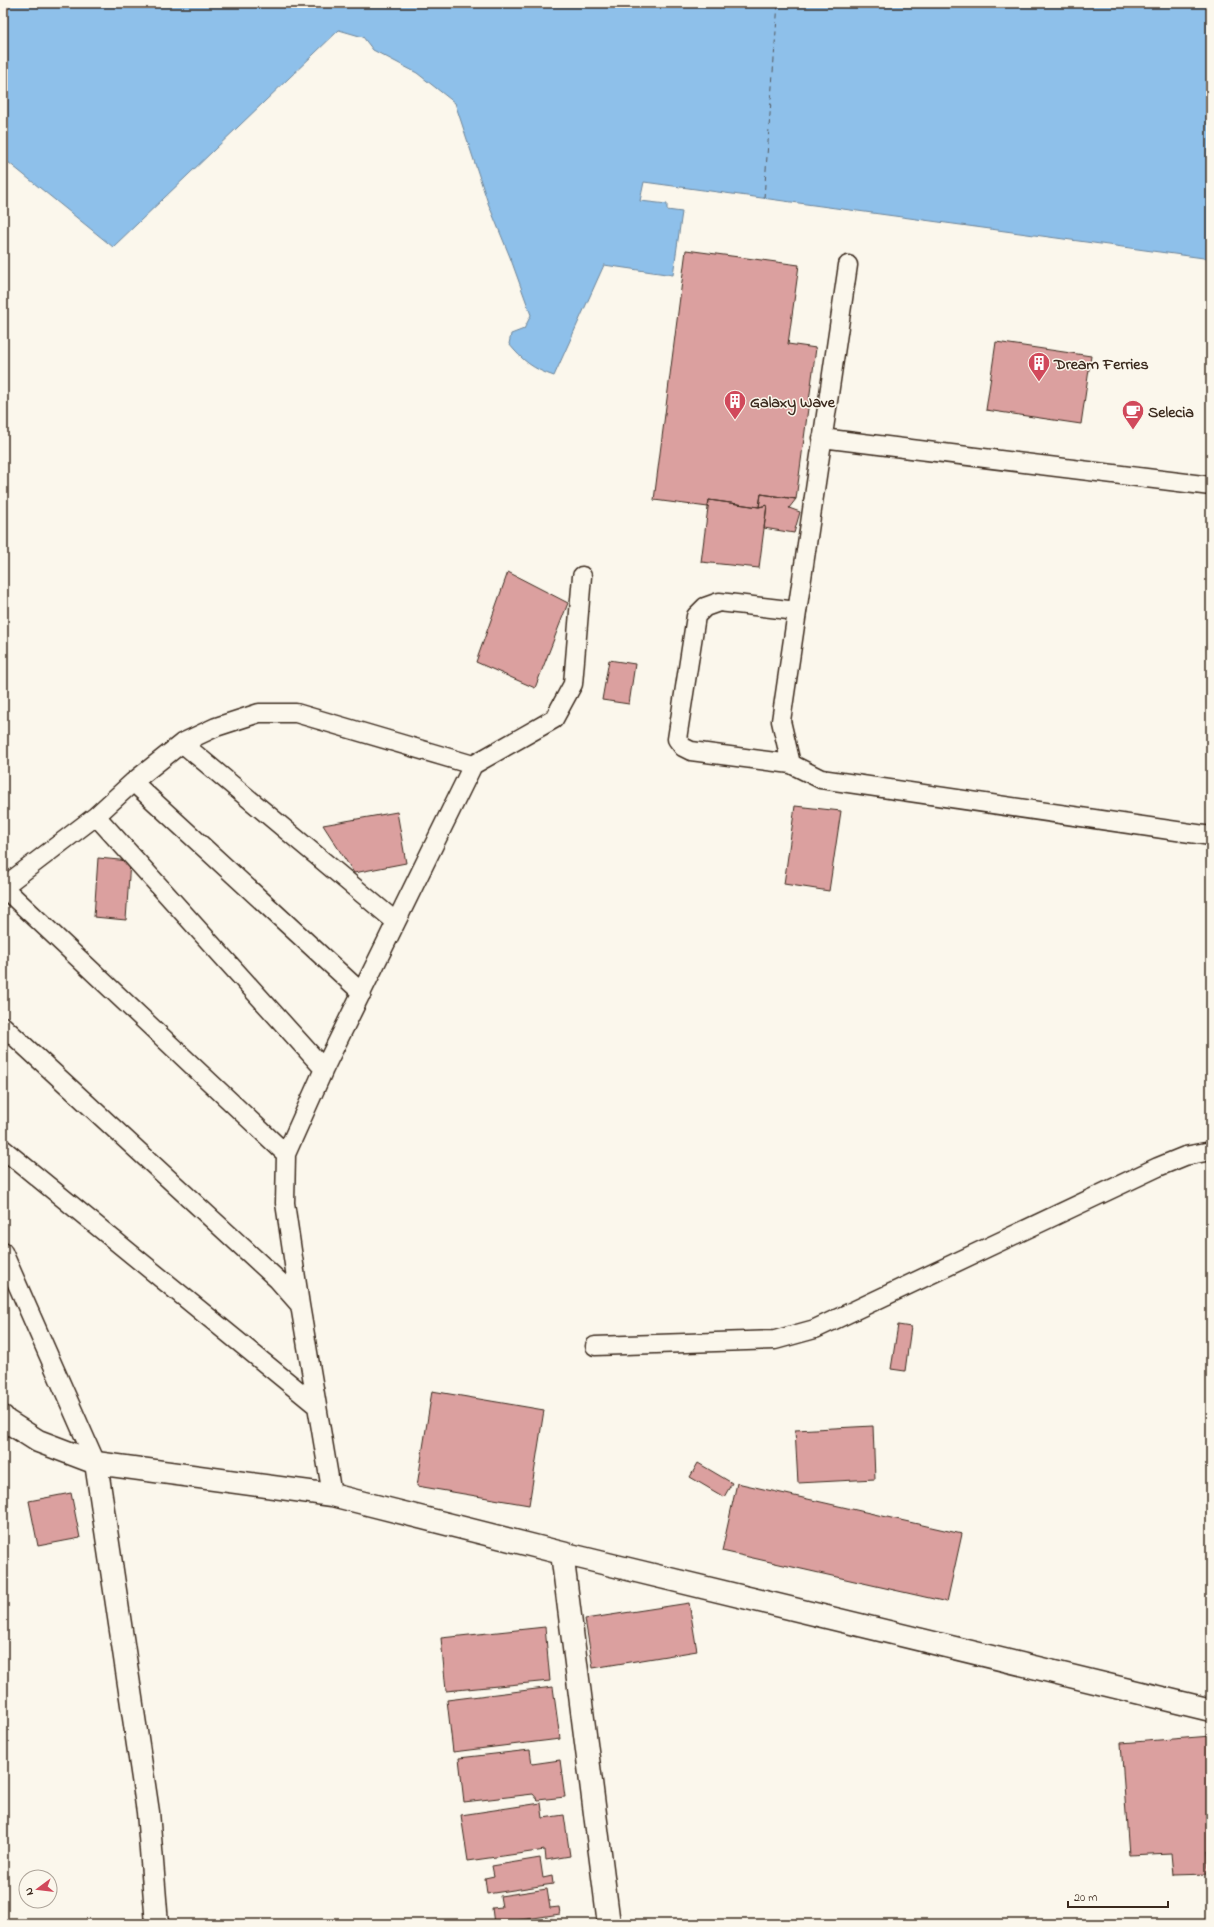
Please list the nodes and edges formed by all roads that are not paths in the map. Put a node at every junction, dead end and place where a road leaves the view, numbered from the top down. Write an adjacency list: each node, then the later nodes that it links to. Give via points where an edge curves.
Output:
1 (848, 265): 2 (lane)
2 (822, 438): 3 (lane); 5 (lane)
3 (1211, 486)
4 (582, 576): 8 (lane, via 573,684 554,719)
5 (797, 611): 7 (lane, via 781,721); 7 (lane, via 719,602 705,607 696,616 677,739 683,747 692,751)
6 (182, 742): 8 (lane, via 216,727 259,713 296,713); 9 (lane); 13 (lane)
7 (791, 764): 11 (lane, via 821,778)
8 (473, 765): 13 (lane)
9 (133, 782): 10 (lane); 14 (lane)
10 (96, 816): 12 (lane); 16 (lane)
11 (1211, 836)
12 (3, 887): 19 (lane)
13 (396, 922): 14 (lane)
14 (362, 993): 16 (lane)
15 (3, 1026): 21 (lane, via 278,1280)
16 (324, 1069): 19 (lane)
17 (3, 1149): 23 (lane)
18 (1211, 1151): 22 (lane, via 1185,1156 1158,1167 815,1329 775,1340)
19 (286, 1154): 21 (lane, via 285,1204)
20 (3, 1252): 25 (lane)
21 (300, 1305): 23 (lane)
22 (595, 1346)
23 (317, 1406): 26 (lane)
24 (3, 1417): 25 (street, via 38,1441)
25 (96, 1463): 26 (street); 29 (street, via 148,1812)
26 (332, 1495): 27 (street)
27 (562, 1553): 28 (street); 30 (street)
28 (1211, 1710)
29 (157, 1924)
30 (609, 1924)

